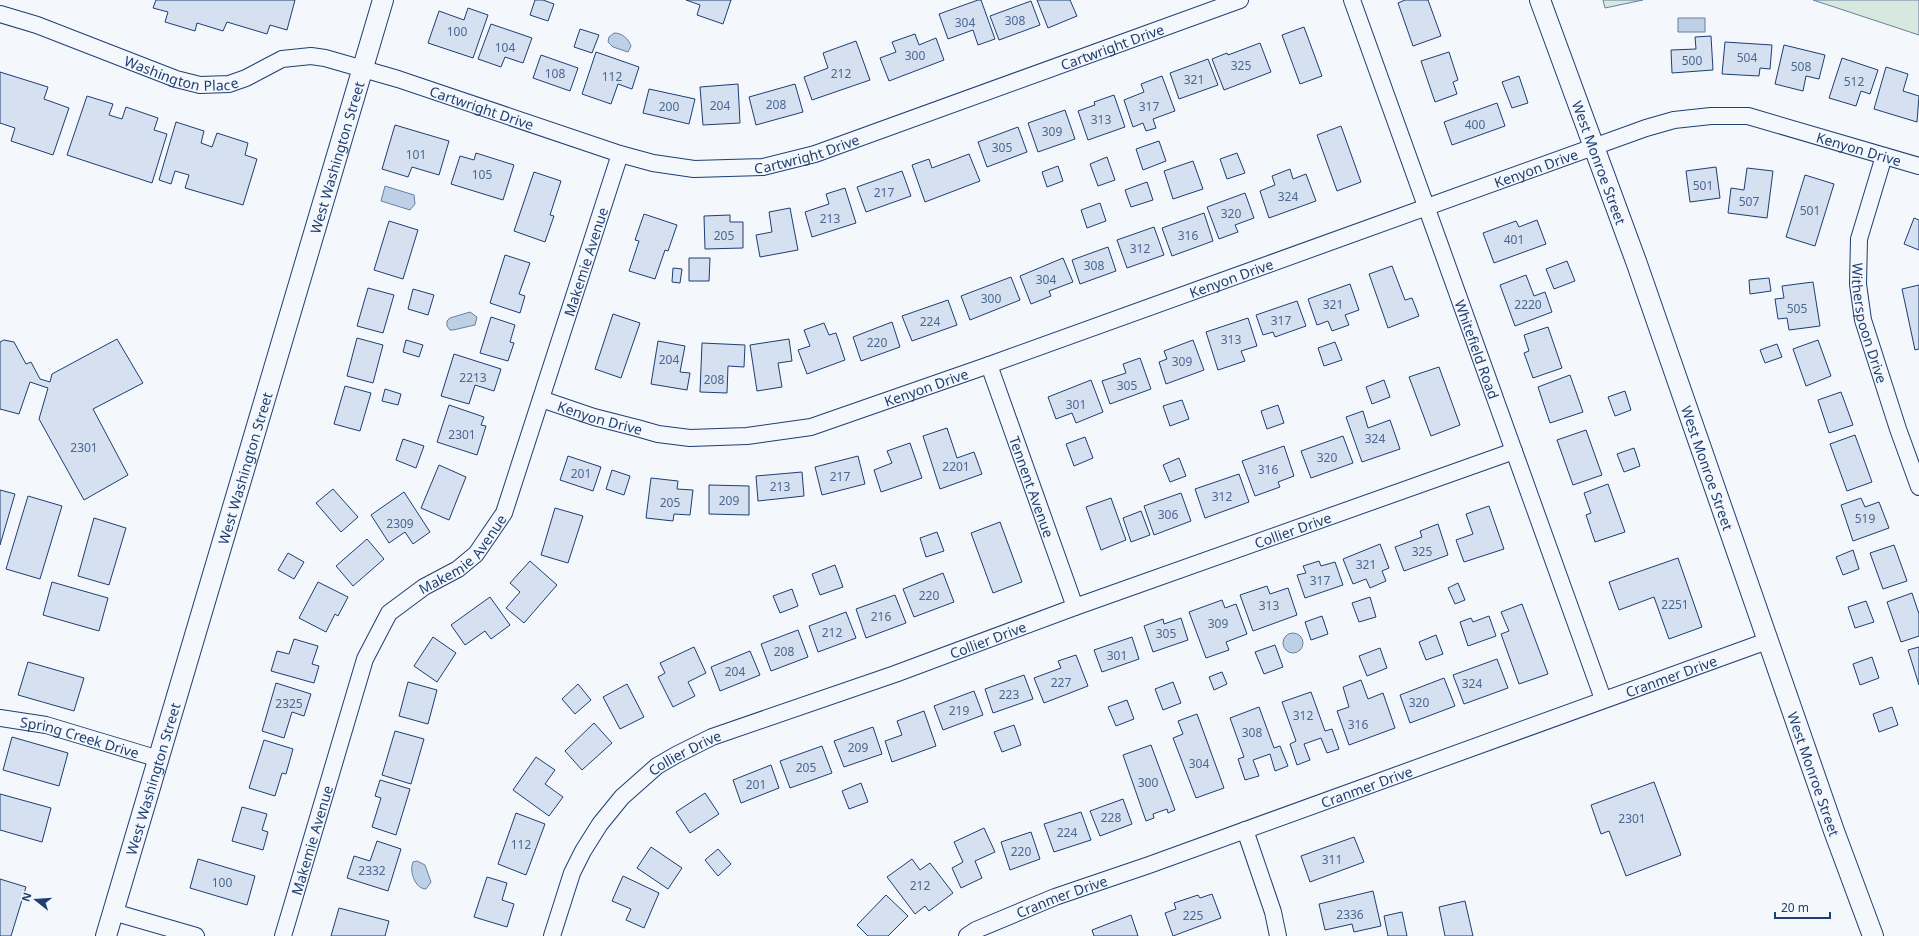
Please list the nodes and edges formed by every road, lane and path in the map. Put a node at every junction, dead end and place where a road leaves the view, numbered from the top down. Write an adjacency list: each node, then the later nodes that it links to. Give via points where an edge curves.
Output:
1 (383, 0): 6 (street, West Washington Street)
2 (1240, 0): 8 (street, Cartwright Drive, via 815,154 764,167 694,169 653,163)
3 (1352, 0): 11 (street, Whitefield Road)
4 (1540, 0): 7 (street, West Monroe Street)
5 (0, 14): 6 (street, Washington Place, via 37,25 176,79 200,85 229,84 282,59 297,56 324,58)
6 (364, 68): 8 (street, Cartwright Drive); 20 (street, West Washington Street)
7 (1594, 146): 9 (street, Kenyon Drive, via 1674,120 1748,116); 11 (street, Kenyon Drive); 17 (street, West Monroe Street)
8 (620, 154): 13 (street, Makemie Avenue)
9 (1884, 156): 10 (street, Kenyon Drive); 15 (street, Witherspoon Drive, via 1859,239 1858,284 1863,320)
10 (1919, 166)
11 (1426, 206): 12 (street, Kenyon Drive); 14 (street, Whitefield Road)
12 (989, 365): 13 (street, Kenyon Drive, via 811,427 747,436 690,438 658,434 594,417); 16 (street, Tennent Avenue)
13 (541, 399): 25 (street, Makemie Avenue, via 504,513 489,536 476,554 458,569 424,587 390,612 376,636 365,659)
14 (1514, 451): 16 (street, Collier Drive); 18 (street, Whitefield Road)
15 (1919, 487)
16 (1075, 607): 26 (street, Collier Drive, via 895,674 712,737 657,766 622,797 600,824 583,851 572,873)
17 (1767, 641): 18 (street, Cranmer Drive); 29 (street, West Monroe Street)
18 (1603, 699): 21 (street, Cranmer Drive)
19 (0, 718): 20 (street, Spring Creek Drive, via 46,726)
20 (159, 759): 22 (street, West Washington Street)
21 (1245, 830): 27 (street, Cranmer Drive, via 1055,897 976,930); 28 (street, via 1274,912)
22 (113, 912): 23 (street, West Washington Street); 24 (street)
23 (106, 936)
24 (196, 936)
25 (283, 936)
26 (552, 936)
27 (968, 936)
28 (1278, 936)
29 (1873, 936)

